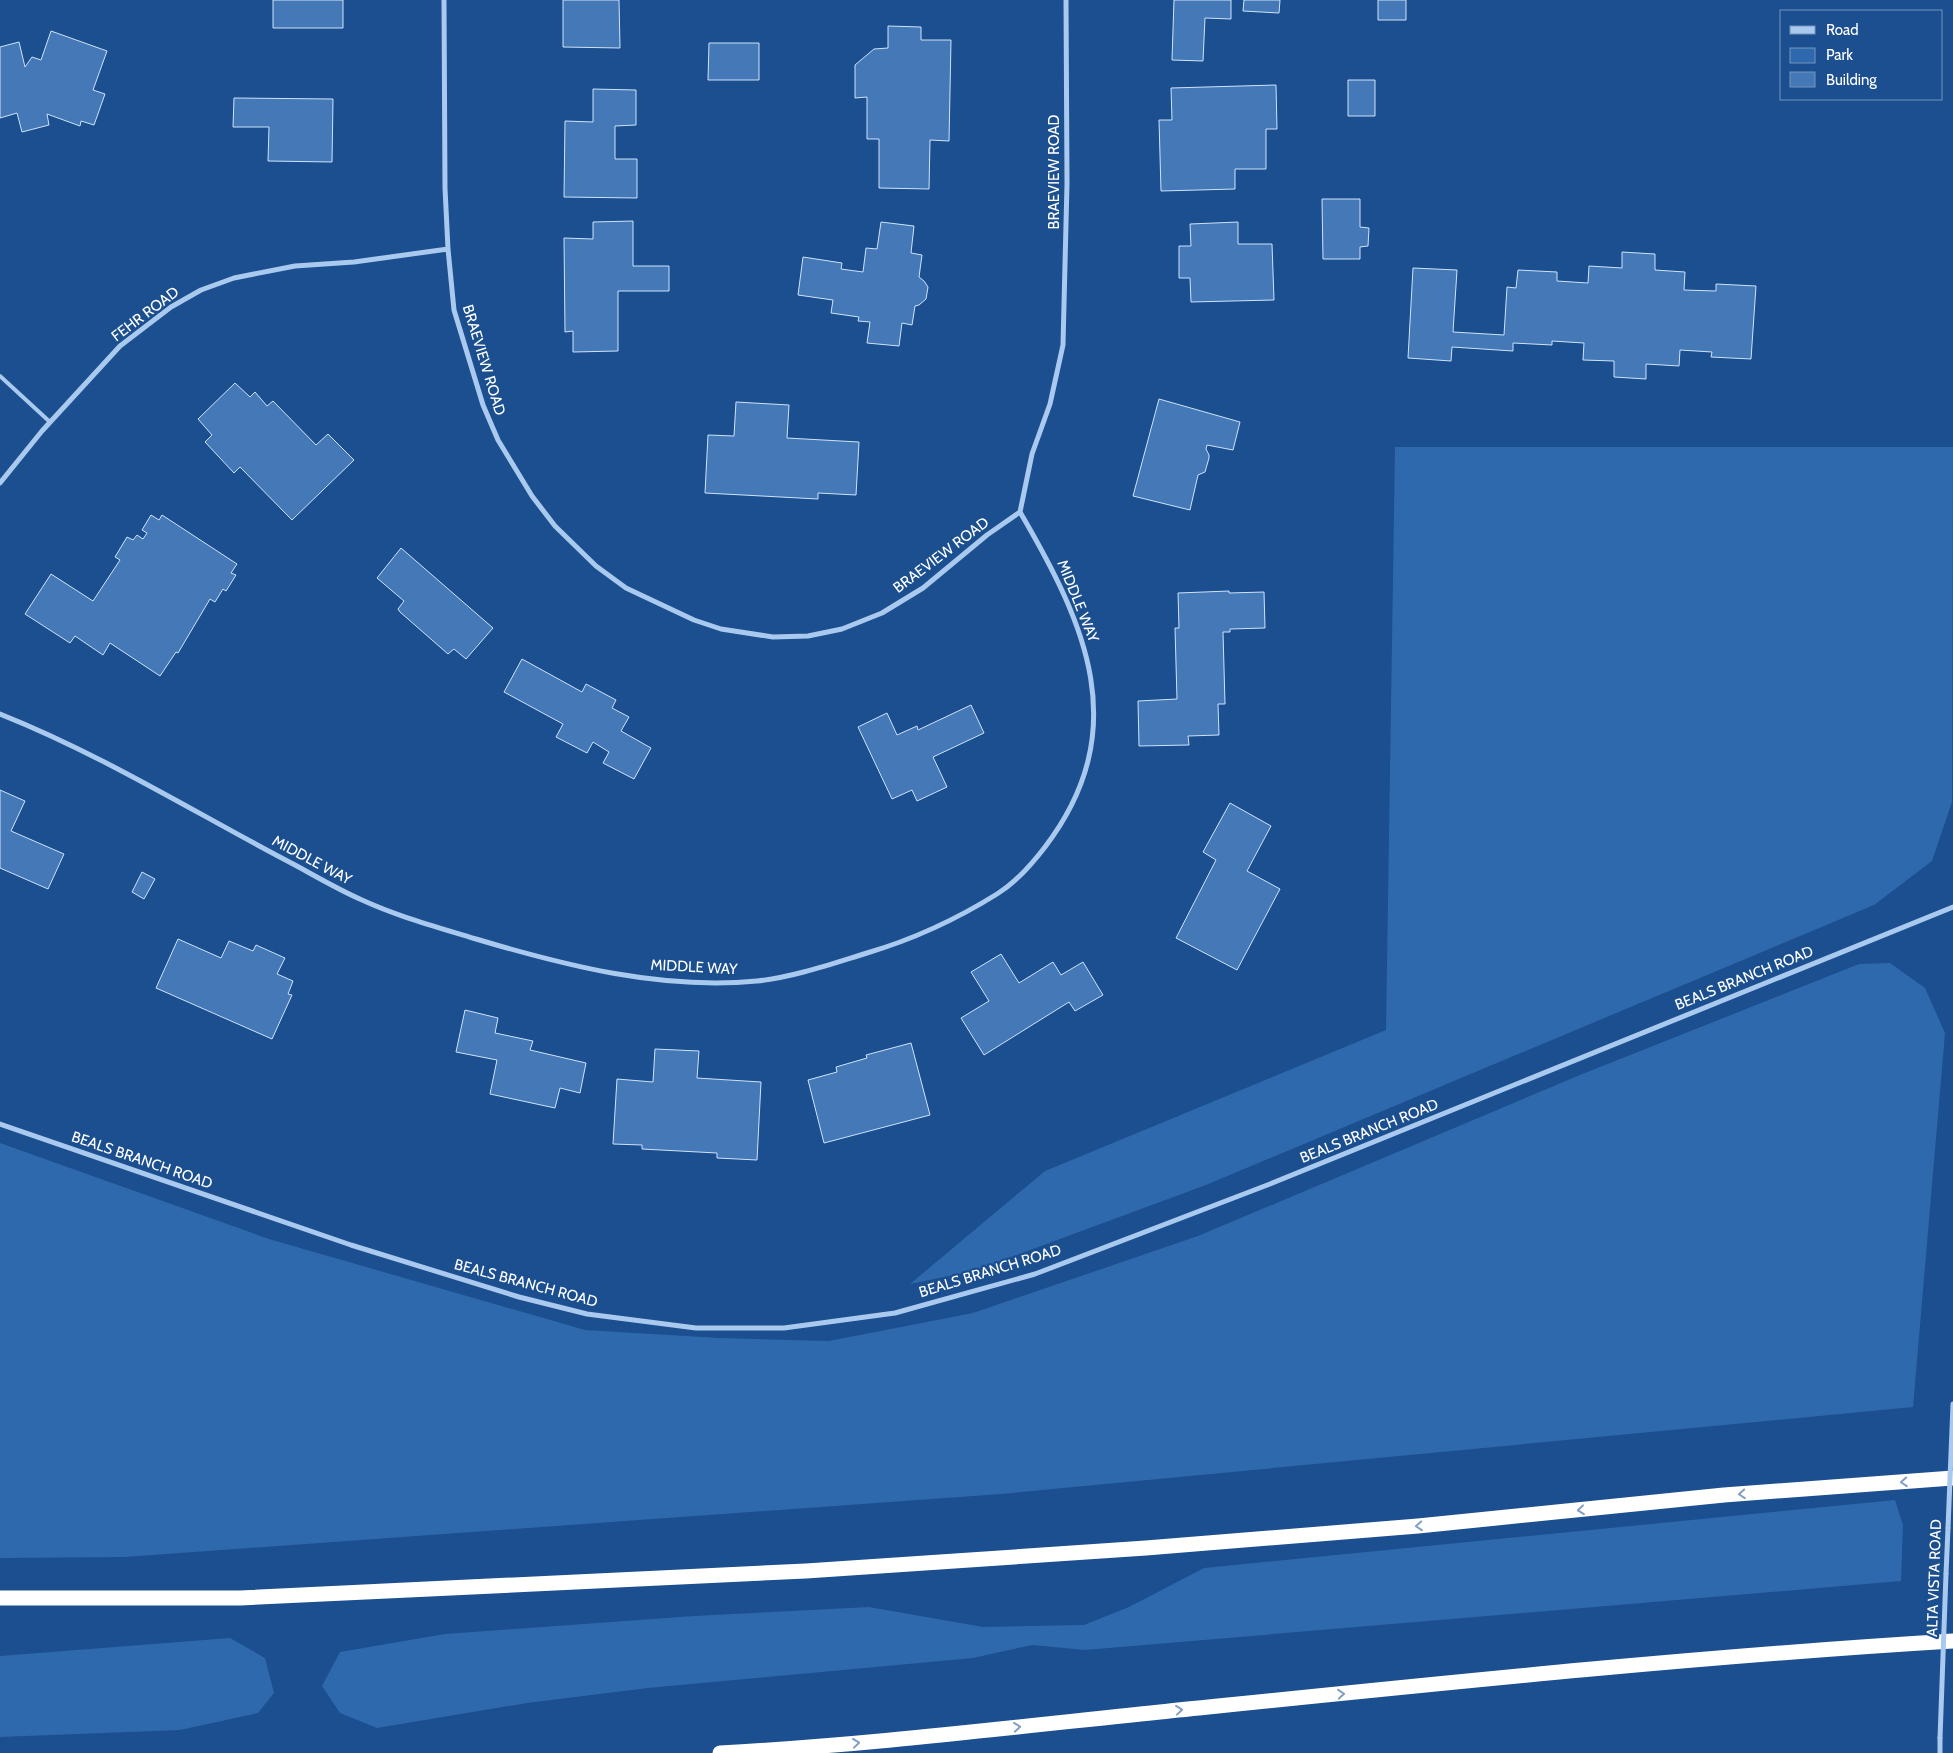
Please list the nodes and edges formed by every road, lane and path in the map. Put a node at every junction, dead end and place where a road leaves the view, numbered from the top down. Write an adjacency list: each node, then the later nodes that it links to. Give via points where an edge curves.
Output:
1 (444, 0): 3 (street, BRAEVIEW ROAD)
2 (1066, 0): 7 (street, BRAEVIEW ROAD, via 1067,184 1063,346 1050,404 1032,454)
3 (448, 249): 5 (street, FEHR ROAD, via 354,262 295,266 234,278 202,290 170,307 120,346); 7 (street, BRAEVIEW ROAD, via 454,310 483,405 498,440 532,496 555,526 596,566 626,588 694,620 721,629 773,637 808,636 842,629 882,613 924,588)
4 (0, 376): 5 (lane)
5 (50, 422): 6 (street, FEHR ROAD)
6 (0, 483)
7 (1020, 512): 8 (street, MIDDLE WAY, via 1050,563 1077,624 1087,657 1094,707 1093,734 1086,768 1074,801 1058,830 999,893 924,932 815,969 761,980 715,983 617,975 544,959 407,919 351,895 46,732)
8 (0, 714)
9 (1953, 907): 10 (street, BEALS BRANCH ROAD, via 1270,1184 1035,1274 895,1313 784,1328 696,1328 587,1314 351,1245)
10 (0, 1124)
11 (1953, 1404): 16 (street, ALTA VISTA ROAD, bridge)
12 (1953, 1478): 13 (highway, one-way to 13, via 1724,1495 1399,1528 806,1571 240,1598)
13 (0, 1598)
14 (1953, 1640): 15 (highway, one-way to 14, via 808,1748 1788,1651)
15 (720, 1753)
16 (1940, 1753)

